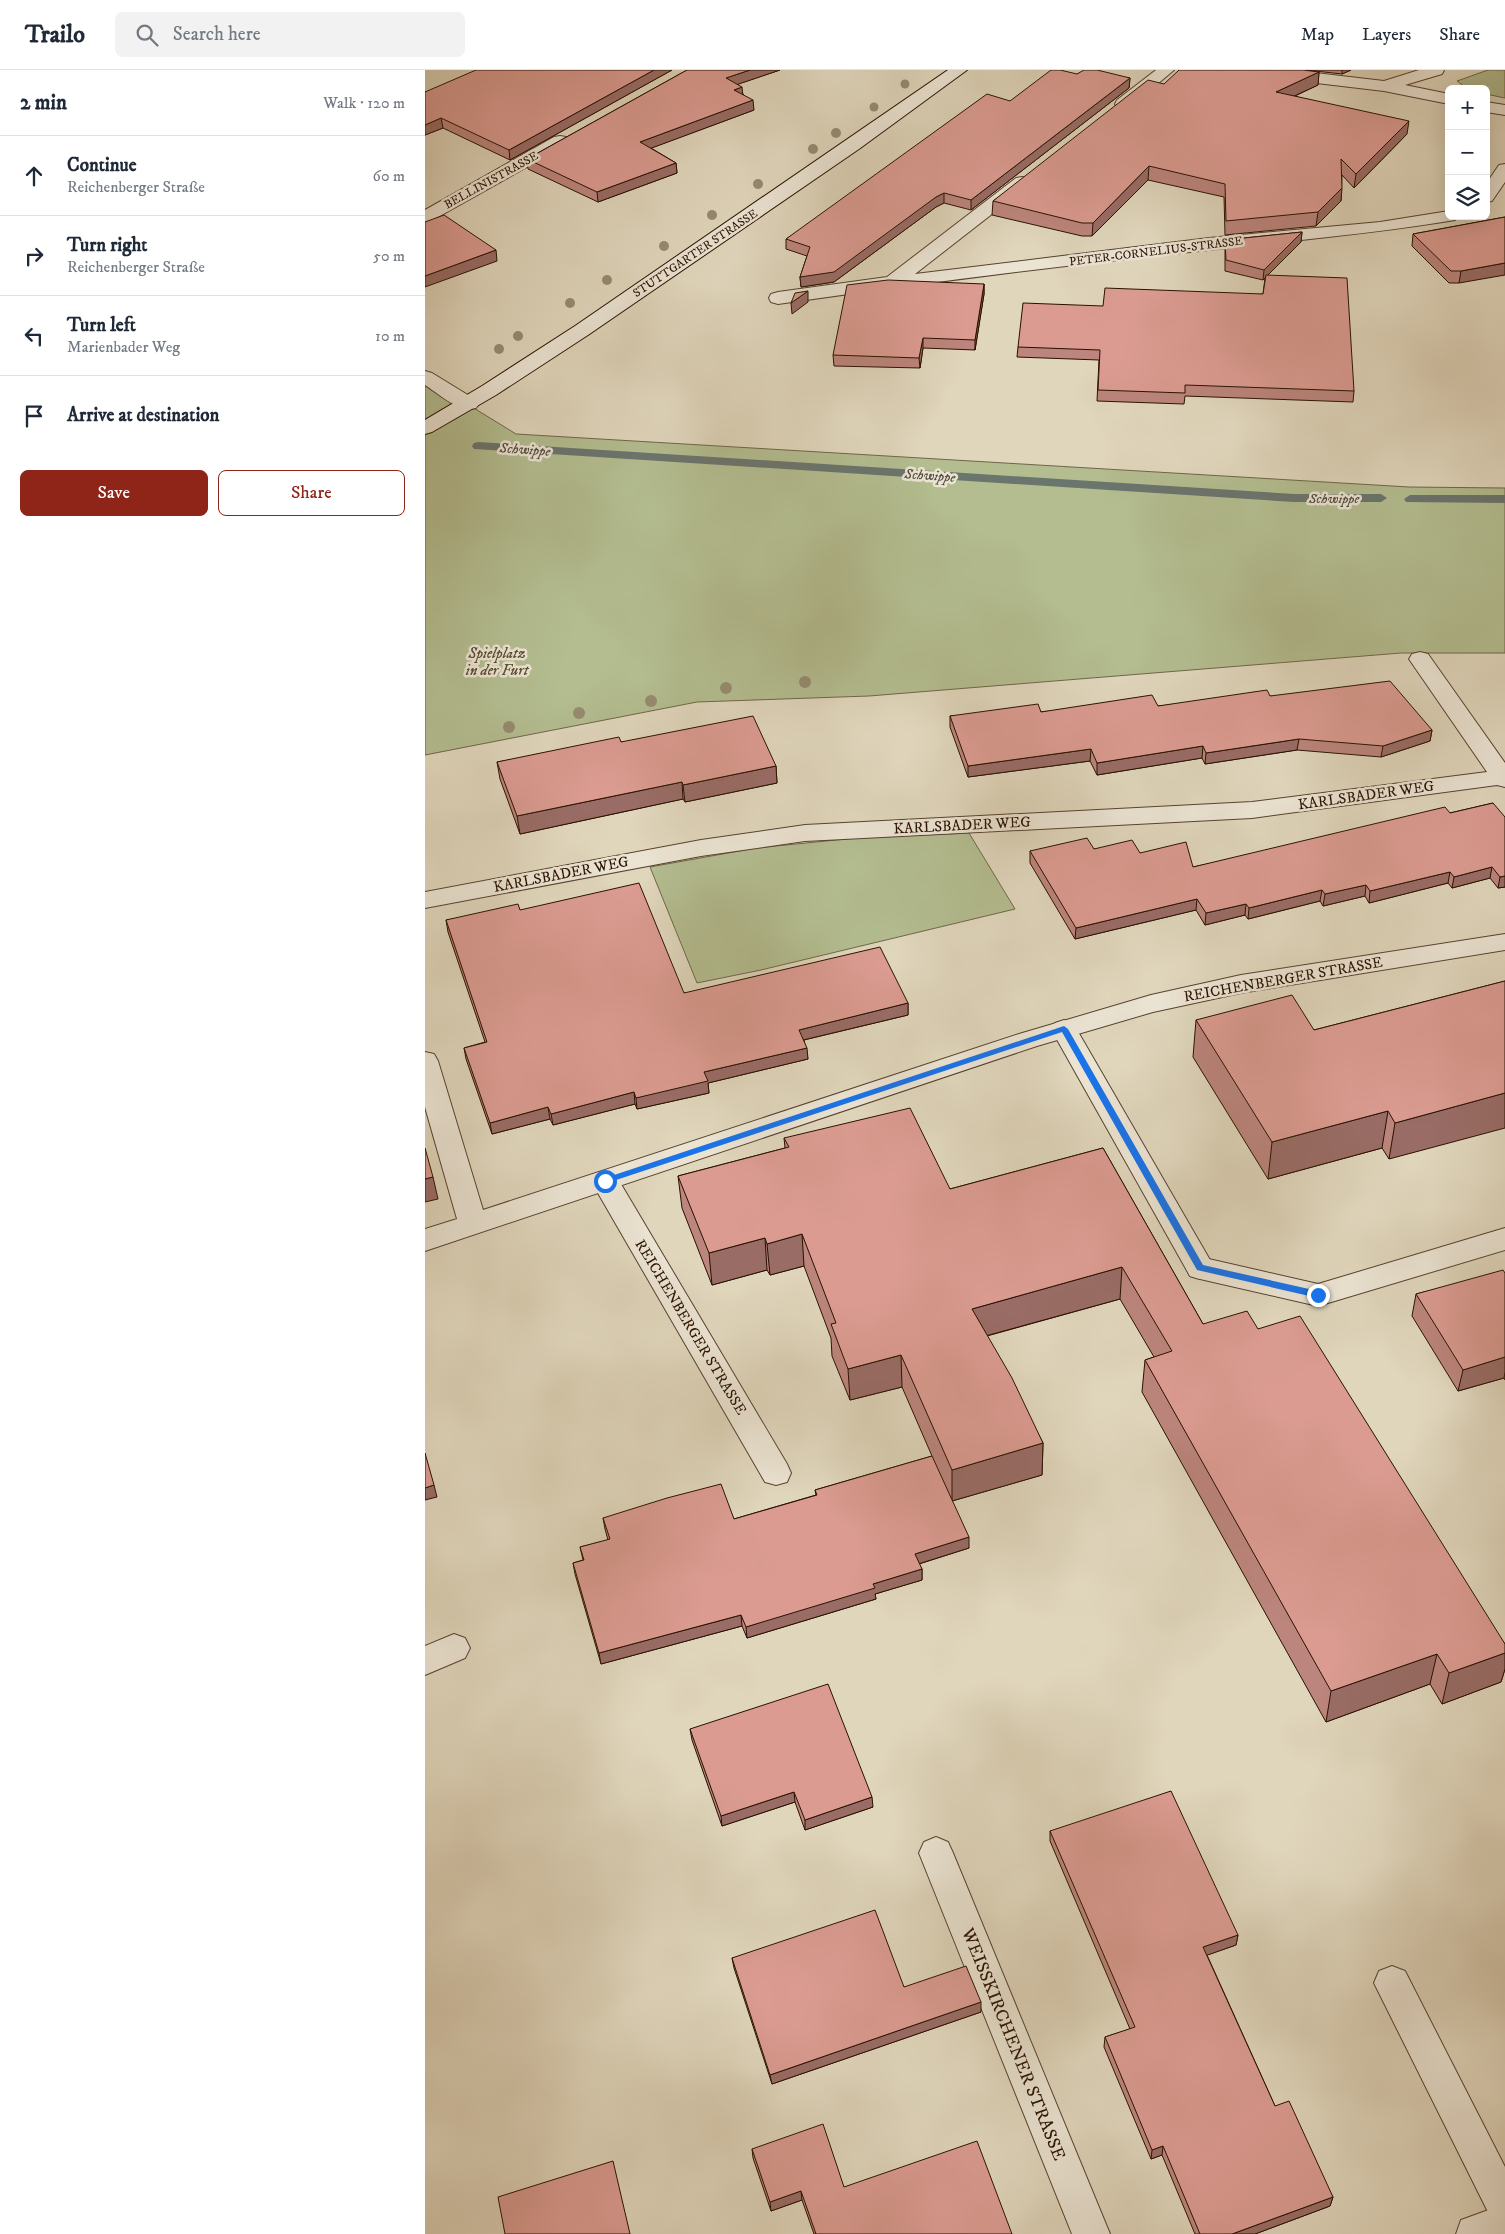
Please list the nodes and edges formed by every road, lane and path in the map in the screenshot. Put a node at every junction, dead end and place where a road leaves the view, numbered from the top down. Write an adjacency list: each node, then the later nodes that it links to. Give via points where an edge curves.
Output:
1 (959, 70): 19 (street, STUTTGARTER STRASSE, via 873,132)
2 (1166, 70): 9 (street)
3 (1248, 70): 5 (street)
4 (1437, 70): 5 (street)
5 (1384, 86): 6 (street)
6 (1445, 98)
7 (1490, 108): 8 (street)
8 (1505, 110)
9 (1111, 112)
10 (571, 135): 14 (street, BELLINISTRASSE)
11 (1505, 169): 13 (street)
12 (1033, 173): 16 (street, PETER-CORNELIUS-STRASSE)
13 (1490, 191)
14 (425, 217)
15 (1445, 217): 16 (street, PETER-CORNELIUS-STRASSE, via 1380,227)
16 (892, 282): 17 (street, PETER-CORNELIUS-STRASSE)
17 (778, 298)
18 (425, 377): 19 (street)
19 (469, 404): 20 (street, STUTTGARTER STRASSE)
20 (425, 428)
21 (1420, 658): 22 (street, KARLSBADER WEG)
22 (1504, 779): 23 (street, KARLSBADER WEG, via 1252,810 805,833 701,848)
23 (425, 900)
24 (1505, 942): 25 (street, REICHENBERGER STRASSE, via 1241,984 1151,1004)
25 (1064, 1029): 27 (street, REICHENBERGER STRASSE); 29 (street, via 1200,1268 1318,1295)
26 (425, 1061): 28 (street)
27 (605, 1181): 28 (street, REICHENBERGER STRASSE); 31 (street, REICHENBERGER STRASSE)
28 (473, 1225): 30 (street, REICHENBERGER STRASSE)
29 (1505, 1239)
30 (425, 1240)
31 (777, 1473)
32 (454, 1648): 33 (street)
33 (425, 1661)
34 (936, 1854): 38 (street, WEISSKIRCHENER STRASSE)
35 (1392, 1983): 36 (street)
36 (1505, 2207)
37 (1505, 2223): 39 (street)
38 (1091, 2234)
39 (1475, 2234)

